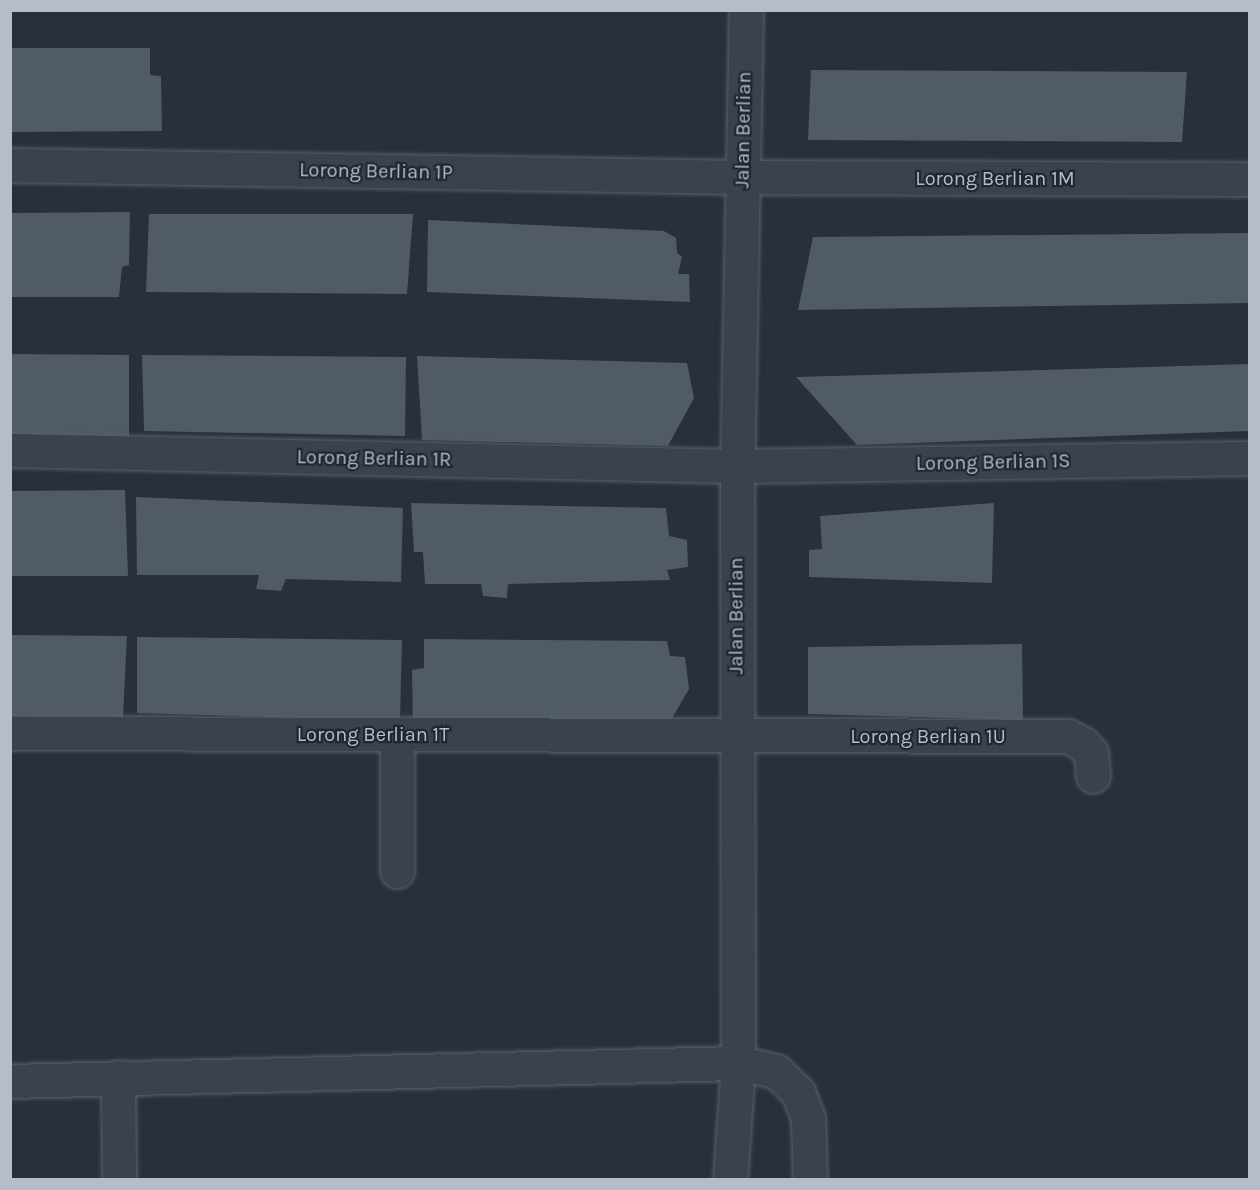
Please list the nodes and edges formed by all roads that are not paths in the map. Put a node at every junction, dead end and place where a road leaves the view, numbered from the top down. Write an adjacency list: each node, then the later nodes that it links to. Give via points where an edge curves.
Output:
1 (746, 10): 3 (street, Jalan Berlian)
2 (10, 165): 3 (street, Lorong Berlian 1P)
3 (741, 177): 4 (street, Lorong Berlian 1M); 7 (street, Jalan Berlian)
4 (1250, 179)
5 (10, 450): 7 (street, Lorong Berlian 1R)
6 (1250, 458): 7 (street, Lorong Berlian 1S)
7 (737, 466): 10 (street, Jalan Berlian)
8 (10, 733): 9 (street, Lorong Berlian 1T)
9 (397, 734): 10 (street, Lorong Berlian 1T); 12 (street)
10 (735, 735): 11 (street, Lorong Berlian 1U, via 1068,736 1091,753); 13 (street, Jalan Berlian)
11 (1093, 776)
12 (397, 871)
13 (738, 1063): 14 (street); 17 (street, Jalan Berlian); 18 (street, via 776,1071 798,1092 808,1118)
14 (118, 1077): 15 (street); 16 (street)
15 (10, 1081)
16 (118, 1179)
17 (730, 1179)
18 (810, 1179)

